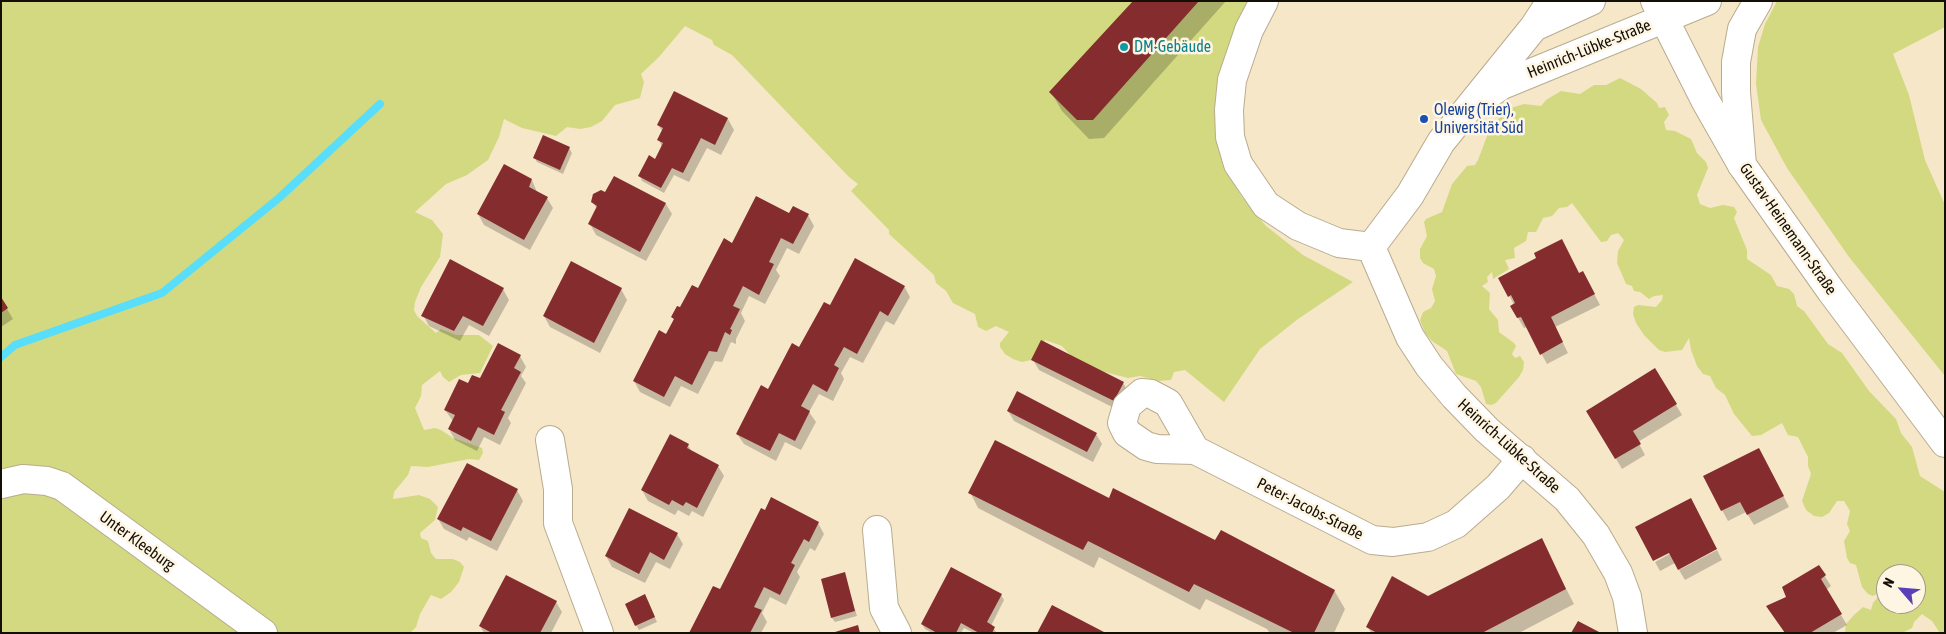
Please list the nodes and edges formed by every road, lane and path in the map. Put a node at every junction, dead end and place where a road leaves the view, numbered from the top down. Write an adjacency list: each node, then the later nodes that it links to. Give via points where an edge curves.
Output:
1 (1264, 1): 10 (street, via 1249,30 1232,80 1230,137 1238,164 1266,205 1298,226 1339,243)
2 (1551, 1): 7 (street, Heinrich-Lübke-Straße)
3 (1591, 1): 7 (street, Heinrich-Lübke-Straße)
4 (1707, 1): 6 (street, Heinrich-Lübke-Straße)
5 (1758, 1): 9 (street, via 1742,29 1736,62)
6 (1659, 10): 8 (street, Heinrich-Lübke-Straße, via 1502,84); 9 (street, Gustav-Heinemann-Straße)
7 (1534, 27): 8 (street, Heinrich-Lübke-Straße)
8 (1464, 111): 10 (street, Heinrich-Lübke-Straße)
9 (1742, 165): 12 (street, Gustav-Heinemann-Straße)
10 (1371, 247): 14 (street, Heinrich-Lübke-Straße, via 1410,337 1429,366 1487,430)
11 (550, 440): 18 (street, via 558,489 558,523)
12 (1945, 443)
13 (1195, 450): 14 (street, Peter-Jacobs-Straße, via 1372,540 1393,542 1428,537 1456,524 1498,487)
14 (1522, 459): 20 (street, Heinrich-Lübke-Straße, via 1567,499 1608,553 1627,596)
15 (1, 484): 17 (street, Unter Kleeburg, via 23,478 62,486)
16 (877, 530): 19 (street, via 884,608)
17 (263, 633)
18 (599, 633)
19 (898, 633)
20 (1633, 633)

